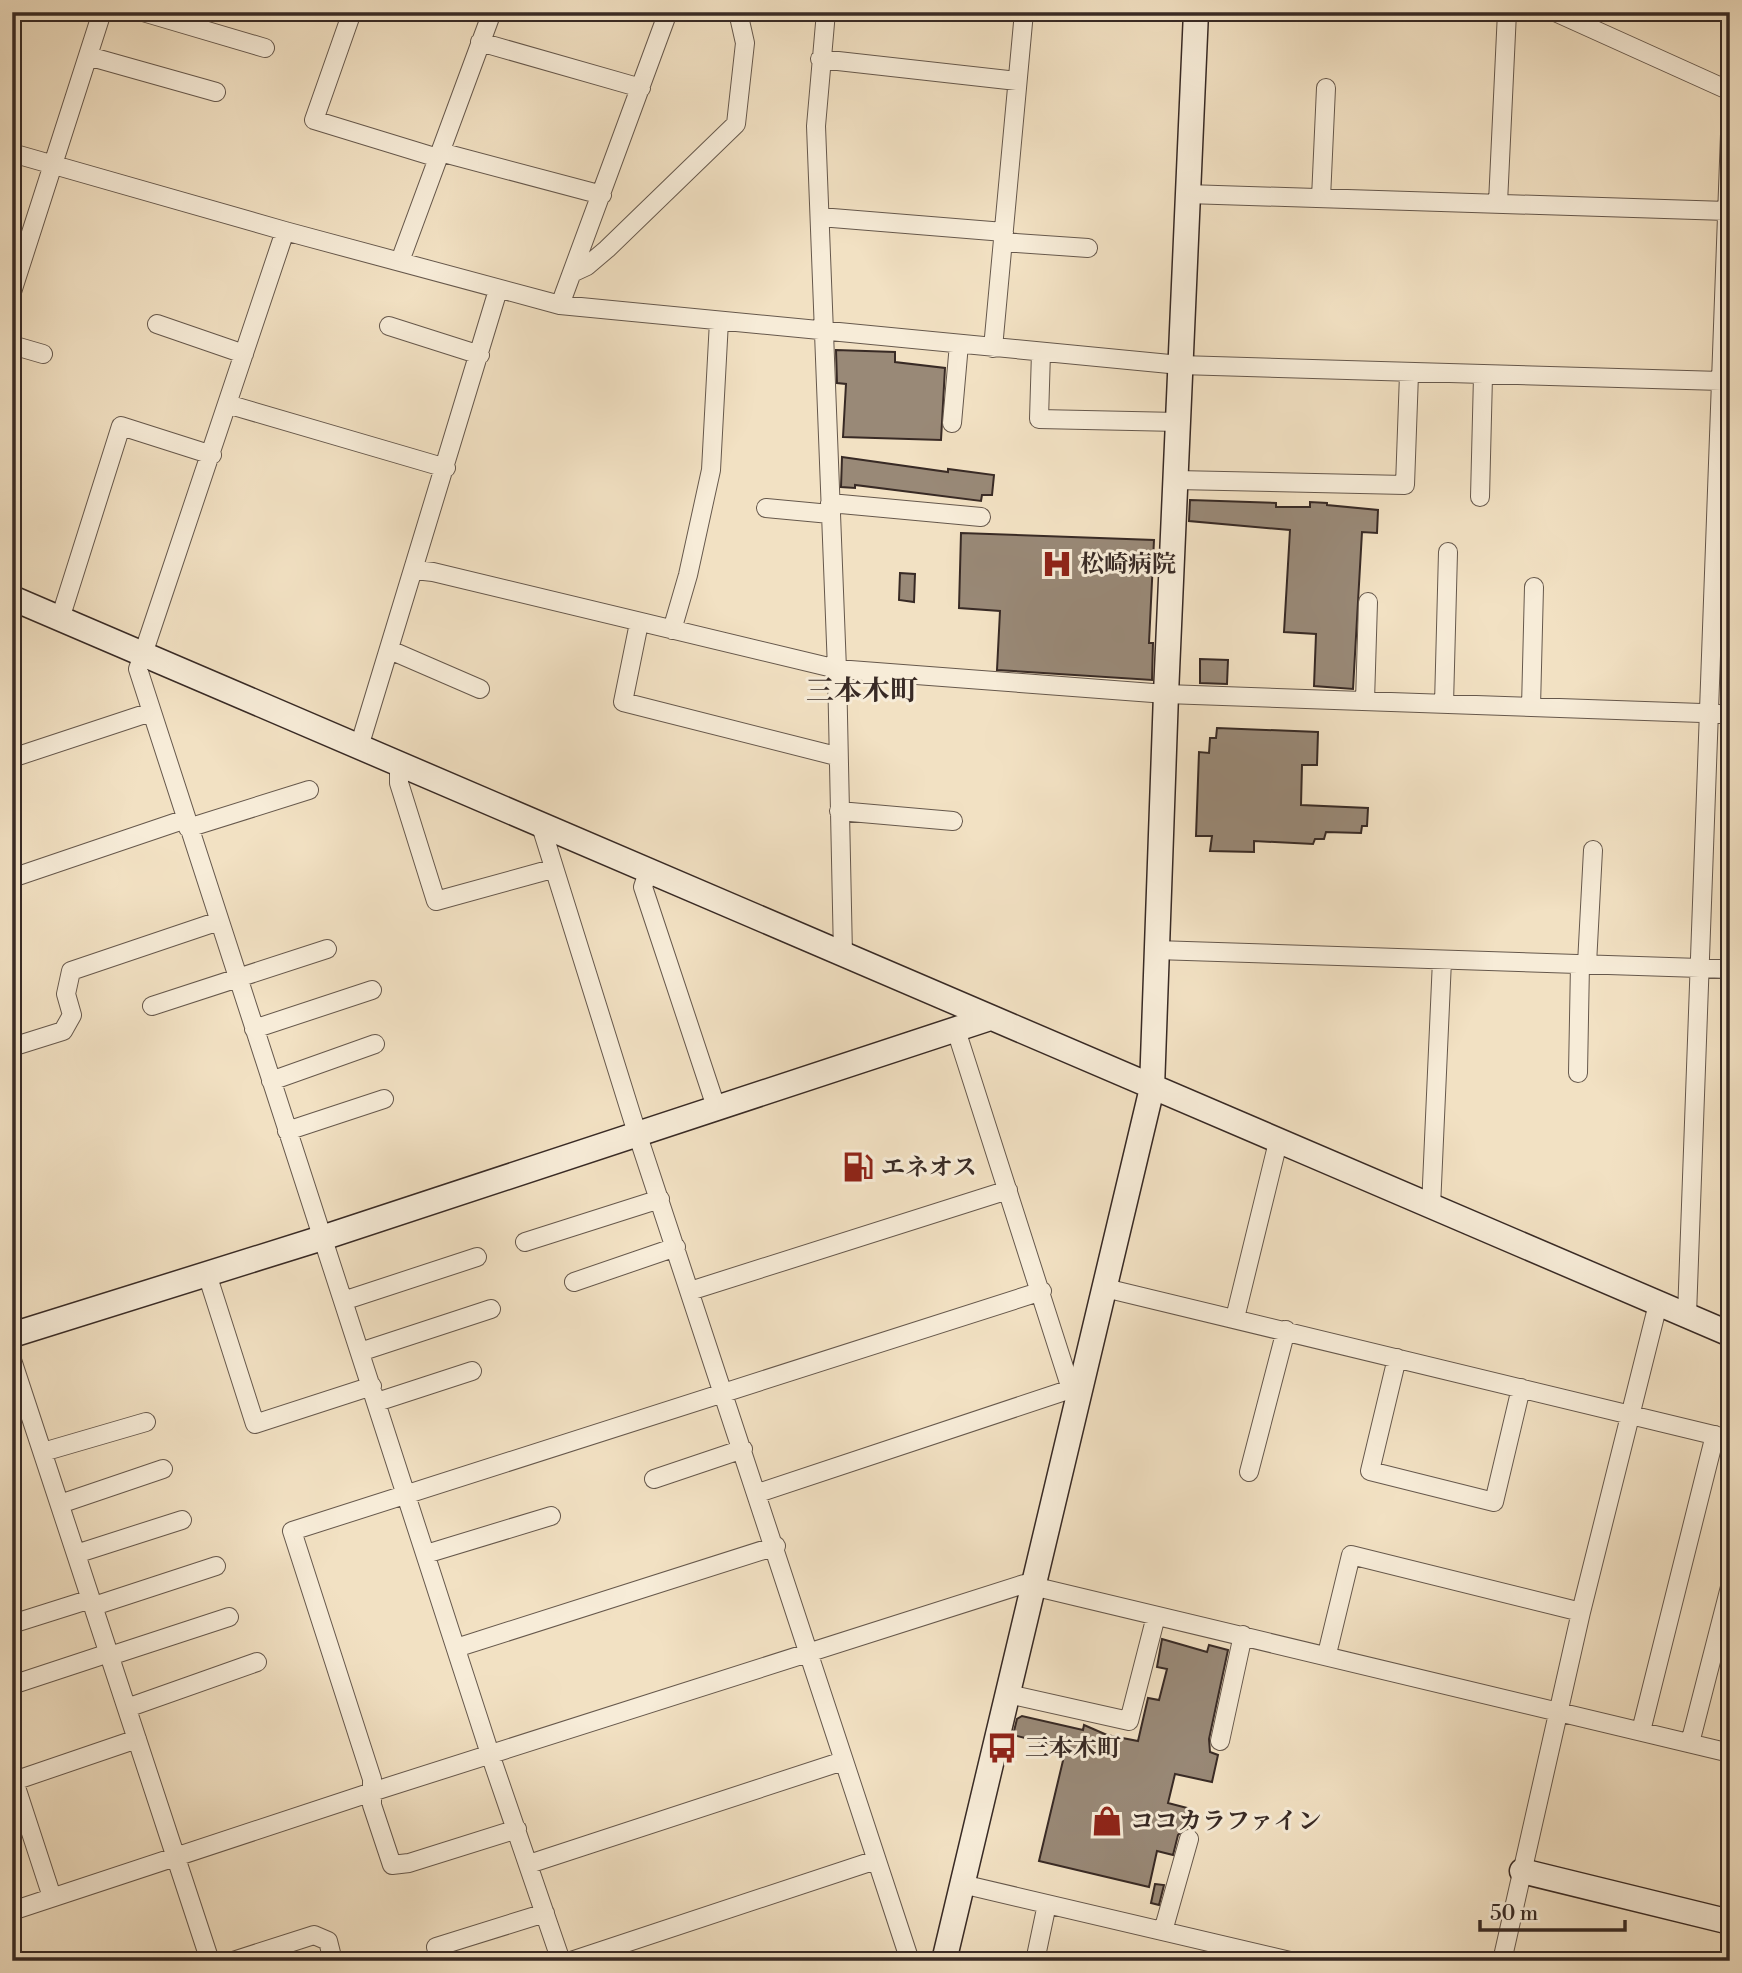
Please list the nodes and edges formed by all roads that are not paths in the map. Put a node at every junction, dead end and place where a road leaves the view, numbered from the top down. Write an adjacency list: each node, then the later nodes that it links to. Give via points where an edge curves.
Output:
1 (102, 12): 15 (street)
2 (143, 12): 14 (street)
3 (352, 12): 24 (street, via 314,120)
4 (492, 12): 13 (street)
5 (668, 12): 18 (street)
6 (738, 12): 37 (street, via 745,43 736,124 607,250)
7 (826, 12): 16 (street)
8 (1024, 12): 17 (street)
9 (1196, 12): 26 (street)
10 (1507, 12): 29 (street)
11 (1555, 12): 12 (street)
12 (1575, 16): 20 (street)
13 (481, 42): 18 (street); 24 (street)
14 (265, 48)
15 (88, 56): 21 (street); 25 (street)
16 (820, 60): 17 (street); 31 (street, via 816,126)
17 (1017, 81): 33 (street)
18 (641, 88): 27 (street)
19 (1326, 88): 28 (street)
20 (1730, 91)
21 (216, 92)
22 (1730, 134): 30 (street)
23 (12, 153): 25 (street)
24 (439, 155): 27 (street); 36 (street)
25 (52, 164): 32 (street); 34 (street)
26 (1187, 194): 28 (street); 52 (street)
27 (602, 195): 37 (street)
28 (1321, 198): 29 (street)
29 (1499, 203): 30 (street)
30 (1727, 212): 55 (street)
31 (820, 216): 33 (street); 44 (street)
32 (285, 231): 36 (street); 50 (street)
33 (1003, 237): 35 (street); 47 (street)
34 (20, 241): 39 (street)
35 (1088, 248)
36 (400, 261): 38 (street)
37 (572, 273): 40 (street)
38 (498, 290): 40 (street); 51 (street)
39 (12, 292)
40 (560, 305): 41 (street)
41 (719, 321): 44 (street); 73 (street, via 711,470)
42 (158, 324): 50 (street)
43 (389, 326): 51 (street)
44 (824, 330): 45 (street); 64 (street)
45 (959, 344): 47 (street); 58 (street)
46 (12, 345): 49 (street)
47 (993, 348): 48 (street)
48 (1041, 352): 52 (street); 57 (street, via 1039,419)
49 (43, 354)
50 (244, 354): 56 (street)
51 (480, 355): 60 (street)
52 (1180, 365): 53 (street); 57 (street)
53 (1409, 374): 54 (street); 61 (street, via 1405,485)
54 (1483, 376): 55 (street); 62 (street)
55 (1725, 382): 83 (street)
56 (227, 404): 59 (street); 60 (street)
57 (1178, 422): 61 (street)
58 (951, 423)
59 (212, 455): 71 (street, via 121,426); 75 (street)
60 (446, 468): 67 (street)
61 (1176, 480): 78 (street)
62 (1480, 497)
63 (766, 508): 64 (street)
64 (830, 509): 65 (street); 76 (street)
65 (981, 517)
66 (1448, 552): 80 (street)
67 (415, 570): 72 (street); 74 (street)
68 (1534, 587): 81 (street)
69 (12, 598): 71 (street)
70 (1368, 602): 79 (street)
71 (60, 619): 75 (street)
72 (639, 623): 73 (street); 86 (street, via 623,702)
73 (672, 629): 76 (street)
74 (390, 650): 77 (street); 85 (street)
75 (142, 654): 82 (street, via 138,669); 85 (street)
76 (836, 669): 78 (street); 86 (street)
77 (480, 688)
78 (1166, 694): 79 (street); 100 (street)
79 (1365, 701): 80 (street)
80 (1444, 704): 81 (street)
81 (1531, 707): 83 (street)
82 (151, 712): 87 (street); 92 (street)
83 (1709, 713): 84 (street); 104 (street)
84 (1730, 714)
85 (359, 747): 88 (street)
86 (836, 756): 90 (street)
87 (12, 758)
88 (399, 765): 93 (street); 95 (street, via 399,783 436,901)
89 (309, 790): 92 (street)
90 (839, 811): 91 (street); 101 (street)
91 (953, 821)
92 (187, 823): 97 (street); 98 (street)
93 (541, 826): 95 (street); 96 (street)
94 (1594, 850): 103 (street)
95 (552, 869): 120 (street)
96 (649, 872): 101 (street); 118 (street, via 643,887)
97 (12, 877)
98 (219, 921): 106 (street); 113 (street, via 71,971 66,994 72,1015 63,1031)
99 (327, 948): 106 (street)
100 (1156, 950): 102 (street); 116 (street)
101 (843, 955): 109 (street)
102 (1441, 960): 103 (street); 124 (street)
103 (1584, 964): 104 (street); 114 (street)
104 (1701, 968): 105 (street); 137 (street)
105 (1730, 970)
106 (238, 979): 108 (street); 110 (street)
107 (372, 990): 110 (street)
108 (152, 1006)
109 (990, 1018): 111 (street); 116 (street)
110 (254, 1029): 115 (street)
111 (956, 1030): 118 (street); 122 (street)
112 (374, 1044): 115 (street)
113 (12, 1046)
114 (1578, 1073)
115 (271, 1081): 119 (street)
116 (1152, 1088): 121 (street); 131 (street)
117 (384, 1100): 119 (street)
118 (716, 1107): 120 (street)
119 (287, 1131): 125 (street)
120 (637, 1132): 123 (street); 125 (street)
121 (1278, 1142): 124 (street); 138 (street)
122 (1008, 1190): 132 (street); 133 (street)
123 (660, 1199): 126 (street); 127 (street)
124 (1431, 1207): 135 (street)
125 (322, 1238): 129 (street); 134 (street)
126 (525, 1242)
127 (676, 1247): 130 (street); 133 (street)
128 (477, 1258): 134 (street)
129 (207, 1274): 141 (street); 149 (street, via 255,1424)
130 (574, 1282)
131 (1105, 1288): 138 (street); 147 (street)
132 (1042, 1291): 147 (street); 148 (street)
133 (690, 1292): 148 (street)
134 (343, 1301): 142 (street)
135 (1658, 1304): 137 (street); 150 (street)
136 (492, 1309): 142 (street)
137 (1687, 1315): 140 (street)
138 (1235, 1318): 139 (street)
139 (1286, 1330): 143 (street); 156 (street)
140 (1730, 1334)
141 (12, 1335)
142 (360, 1352): 149 (street)
143 (1397, 1358): 146 (street); 146 (street, via 1370,1471 1494,1502)
144 (12, 1360): 154 (street)
145 (472, 1371): 149 (street)
146 (1521, 1388): 150 (street)
147 (1076, 1391): 158 (street); 167 (street)
148 (724, 1392): 153 (street); 159 (street)
149 (374, 1394): 159 (street)
150 (1630, 1416): 152 (street); 170 (street)
151 (146, 1422): 154 (street)
152 (1722, 1437): 184 (street)
153 (743, 1449): 157 (street); 158 (street)
154 (43, 1452): 160 (street)
155 (163, 1469): 160 (street)
156 (1249, 1472)
157 (654, 1479)
158 (758, 1493): 163 (street)
159 (408, 1495): 165 (street); 191 (street, via 292,1531 372,1779)
160 (60, 1504): 164 (street)
161 (551, 1516): 165 (street)
162 (182, 1520): 164 (street)
163 (776, 1546): 175 (street); 176 (street)
164 (76, 1554): 169 (street)
165 (426, 1554): 175 (street)
166 (216, 1566): 169 (street)
167 (1034, 1584): 171 (street); 176 (street); 181 (street)
168 (1730, 1587): 187 (street)
169 (92, 1603): 173 (street); 177 (street)
170 (1581, 1612): 178 (street, via 1351,1555); 183 (street)
171 (1157, 1616): 174 (street); 181 (street, via 1129,1721)
172 (229, 1617): 177 (street)
173 (12, 1624)
174 (1243, 1635): 178 (street); 186 (street)
175 (456, 1648): 189 (street)
176 (808, 1651): 189 (street); 190 (street)
177 (109, 1654): 180 (street); 182 (street)
178 (1326, 1654): 183 (street)
179 (257, 1662): 182 (street)
180 (12, 1685)
181 (1008, 1694): 198 (street)
182 (127, 1708): 185 (street)
183 (1558, 1711): 184 (street); 197 (street)
184 (1642, 1731): 187 (street)
185 (137, 1739): 194 (street); 199 (street, via 14,1781)
186 (1220, 1741)
187 (1690, 1743): 188 (street)
188 (1730, 1753)
189 (490, 1754): 191 (street); 192 (street)
190 (843, 1760): 195 (street); 196 (street)
191 (372, 1792): 192 (street, via 392,1865); 194 (street)
192 (517, 1829): 196 (street)
193 (1189, 1839): 204 (street)
194 (175, 1856): 199 (street); 206 (street)
195 (876, 1860): 211 (street); 212 (street)
196 (528, 1864): 202 (street)
197 (1521, 1871): 203 (street); 216 (street)
198 (962, 1884): 200 (street); 213 (street)
199 (52, 1898): 201 (street)
200 (1047, 1904): 204 (street); 214 (street)
201 (12, 1911)
202 (545, 1913): 209 (street, via 436,1947); 210 (street)
203 (1730, 1922)
204 (1163, 1931): 205 (street)
205 (1234, 1954): 215 (street)
206 (210, 1961)
207 (233, 1961): 208 (street, via 314,1936 328,1941)
208 (334, 1961)
209 (440, 1961)
210 (561, 1961)
211 (571, 1961)
212 (910, 1961)
213 (944, 1961)
214 (1035, 1961)
215 (1290, 1961)
216 (1502, 1961)
217 (1578, 1961): 218 (street)
218 (1587, 1961)

